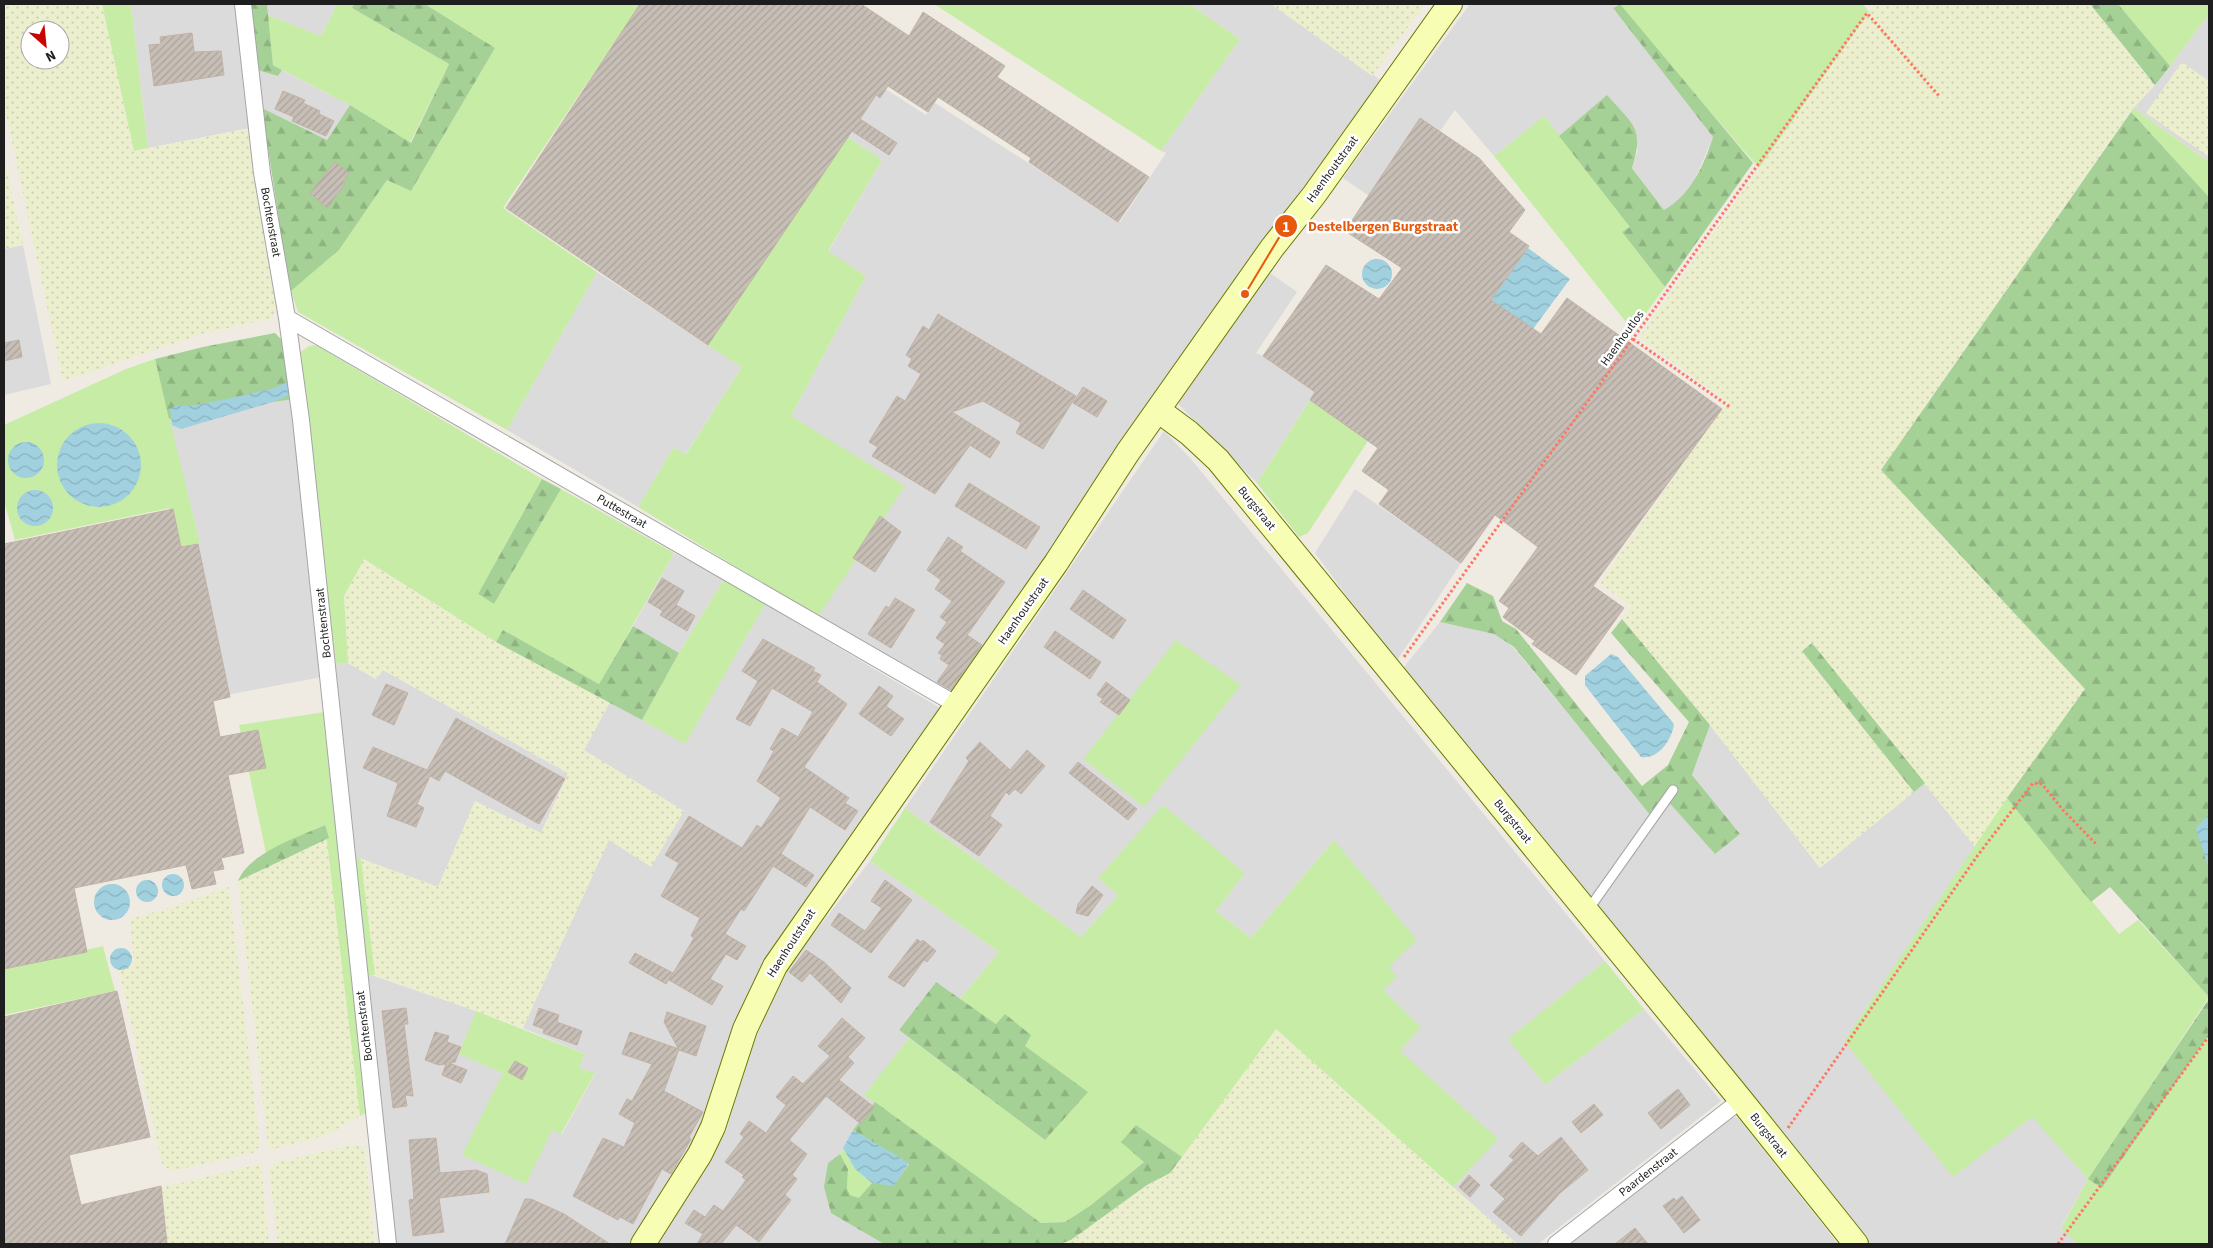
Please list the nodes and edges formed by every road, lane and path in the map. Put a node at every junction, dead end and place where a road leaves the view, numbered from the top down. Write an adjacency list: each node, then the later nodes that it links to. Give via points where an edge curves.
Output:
1 (243, 4): 4 (street, Bochtenstraat, via 262,173)
2 (1450, 4): 7 (street, Haenhoutstraat)
3 (1939, 96): 5 (path, Haenhoutlos, via 1868,13)
4 (288, 318): 9 (street, Puttestraat); 16 (street, Bochtenstraat)
5 (1633, 339): 6 (path); 8 (path, Haenhoutlos)
6 (1730, 408)
7 (1158, 410): 8 (street, Burgstraat, via 1190,433 1218,460); 9 (street, Haenhoutstraat)
8 (1392, 674): 12 (street, Burgstraat)
9 (957, 705): 17 (street, Haenhoutstraat, via 775,966 745,1029 713,1127 700,1154)
10 (1674, 790): 12 (lane)
11 (2096, 845): 15 (path, via 2042,784 2032,783 1978,855)
12 (1587, 912): 14 (street, Burgstraat)
13 (2209, 1036): 20 (path)
14 (1741, 1100): 15 (street, Burgstraat); 18 (street, Paardenstraat)
15 (1777, 1145): 19 (street, Burgstraat)
16 (388, 1244)
17 (643, 1244)
18 (1556, 1244)
19 (1856, 1244)
20 (2058, 1244)

